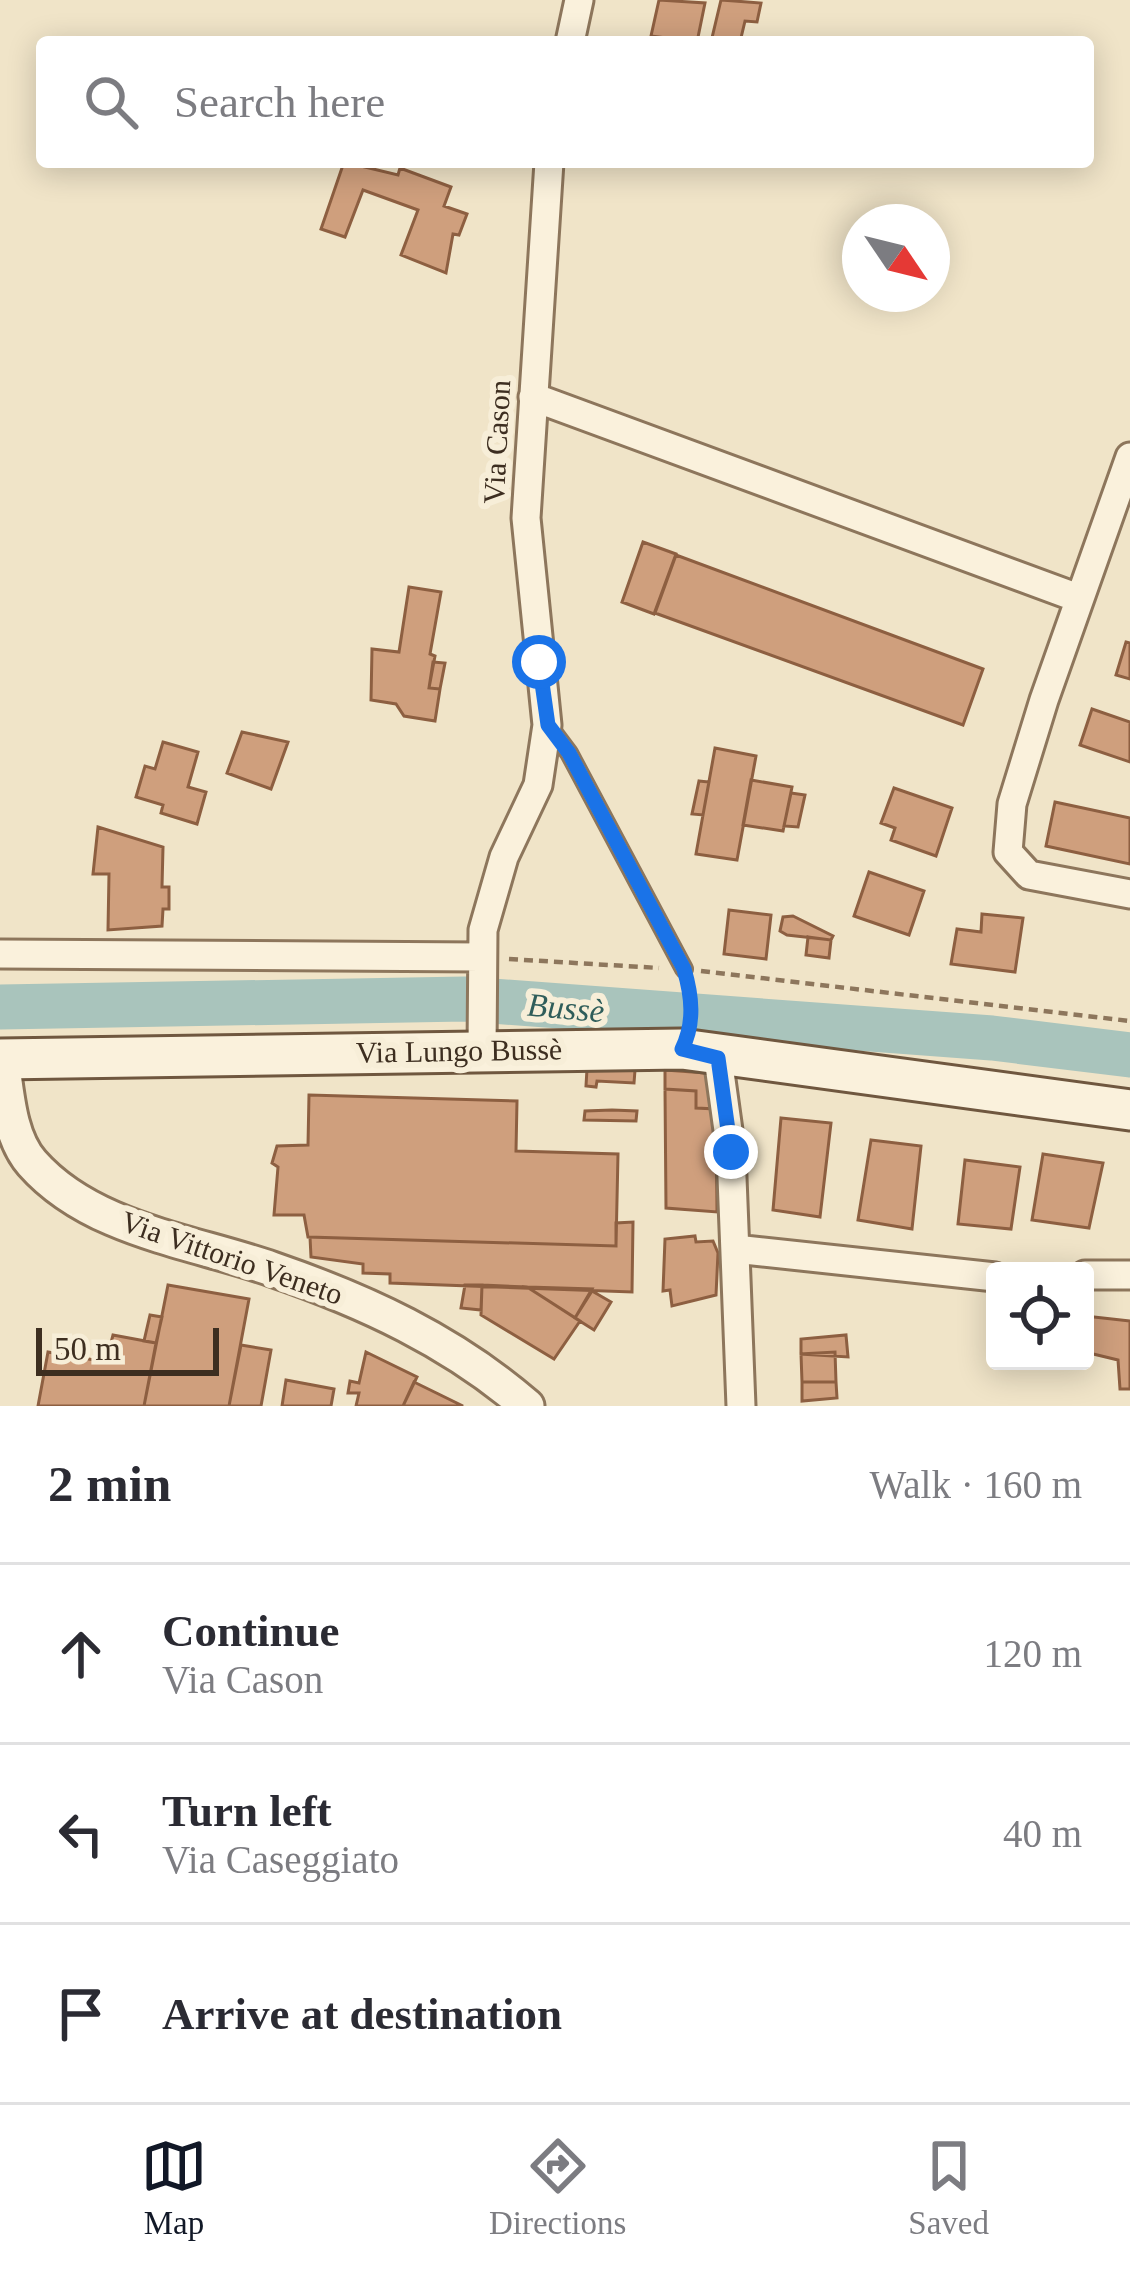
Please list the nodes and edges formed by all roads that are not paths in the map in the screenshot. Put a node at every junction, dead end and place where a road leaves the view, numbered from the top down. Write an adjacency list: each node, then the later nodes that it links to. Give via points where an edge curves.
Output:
1 (579, 0): 2 (street)
2 (571, 36)
3 (549, 168): 4 (street, Via Cason)
4 (533, 397): 6 (street); 7 (street, Via Cason, via 526,518)
5 (1130, 457): 6 (street)
6 (1078, 598): 8 (street, via 1012,804 1008,852 1029,875)
7 (548, 725): 10 (street, Via Cason, via 538,785 504,857); 11 (lane, Via Cason)
8 (1130, 894)
9 (0, 954): 10 (street)
10 (480, 957): 12 (street, Via Cason)
11 (684, 969)
12 (482, 1050): 13 (main road, Via Lungo Bussè); 14 (main road, Via Lungo Bussè)
13 (700, 1053): 15 (main road, Via Lungo Bussè); 16 (street, via 731,1152)
14 (1, 1059): 20 (street, Via Vittorio Veneto, via 12,1123 29,1161 67,1194 112,1219 396,1315)
15 (1130, 1110)
16 (735, 1250): 19 (street); 21 (street)
17 (1094, 1275): 18 (street)
18 (1130, 1275)
19 (986, 1276)
20 (516, 1403)
21 (741, 1406)

